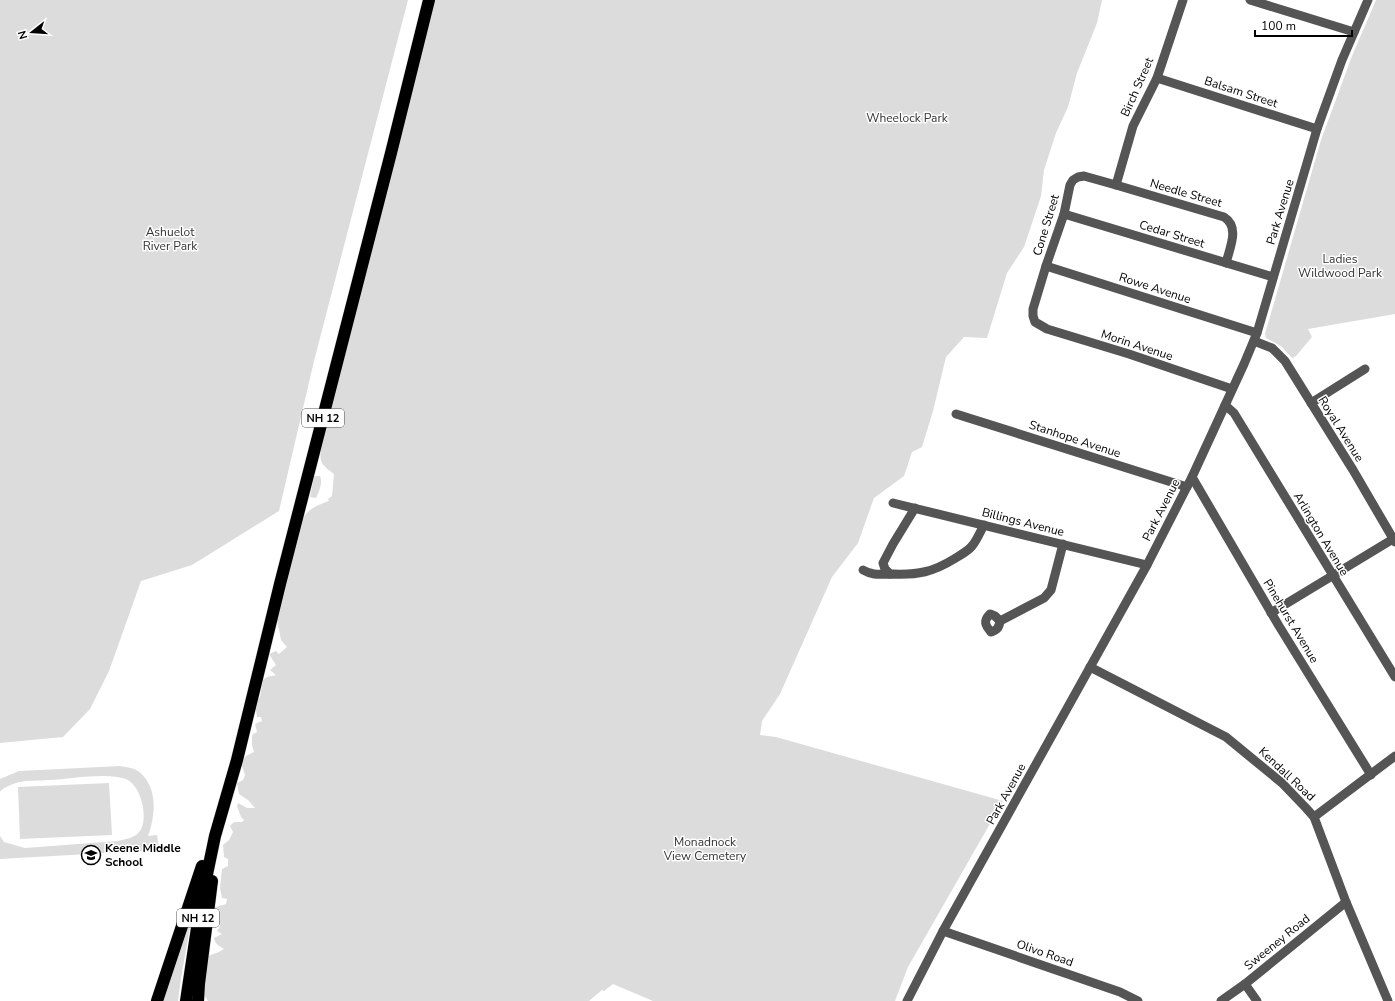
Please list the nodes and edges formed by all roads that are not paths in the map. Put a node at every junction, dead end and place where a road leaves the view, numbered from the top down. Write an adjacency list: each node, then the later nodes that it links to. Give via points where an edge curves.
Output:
1 (429, 0): 38 (highway, NH 12, via 237,760)
2 (1183, 0): 6 (street, Birch Street)
3 (1250, 0): 5 (street)
4 (1368, 0): 5 (street, Park Avenue)
5 (1354, 32): 7 (street, Park Avenue)
6 (1156, 78): 7 (street, Balsam Street); 8 (street, Birch Street, via 1133,126)
7 (1317, 129): 12 (street, Park Avenue)
8 (1116, 185): 9 (street, Cone Street, via 1084,176 1078,177 1070,185); 10 (street, Needle Street, via 1229,220 1233,230)
9 (1064, 214): 10 (street, Cedar Street); 11 (street, Cone Street)
10 (1226, 263): 12 (street, Cedar Street)
11 (1046, 266): 13 (street, Cone Street, via 1033,309); 14 (street, Rowe Avenue)
12 (1273, 277): 14 (street, Park Avenue)
13 (1035, 322): 16 (street, Morin Avenue, via 1047,329)
14 (1255, 337): 16 (street, Park Avenue); 17 (street, Royal Avenue, via 1279,353)
15 (1365, 369): 17 (street)
16 (1232, 389): 18 (street, Park Avenue)
17 (1311, 403): 25 (street, Royal Avenue)
18 (1225, 405): 20 (street, Park Avenue); 30 (street, Arlington Avenue, via 1234,413)
19 (956, 414): 21 (street, Stanhope Avenue)
20 (1192, 477): 21 (street, Park Avenue); 31 (street, Pinehurst Avenue)
21 (1187, 487): 27 (street, Park Avenue)
22 (893, 503): 23 (street, Billings Avenue)
23 (915, 508): 24 (street, Billings Avenue); 29 (street, via 883,563)
24 (984, 525): 26 (street, Billings Avenue); 29 (street, via 970,548 944,565 918,574)
25 (1394, 541): 30 (street)
26 (1063, 544): 27 (street, Billings Avenue); 32 (street, via 1051,590 1044,598)
27 (1147, 565): 33 (street, Park Avenue)
28 (863, 570): 29 (street, via 877,575)
29 (890, 574)
30 (1333, 576): 31 (street); 34 (street, Arlington Avenue)
31 (1271, 613): 36 (street, Pinehurst Avenue)
32 (1000, 621)
33 (1090, 667): 37 (street, Kendall Road, via 1226,737 1282,783); 40 (street, Park Avenue)
34 (1395, 677)
35 (1395, 756): 36 (street)
36 (1371, 775): 37 (street)
37 (1314, 818): 39 (street, Kendall Road)
38 (215, 836): 42 (highway, via 199,875); 43 (highway, NH 12); 44 (highway, via 211,901)
39 (1346, 902): 41 (street, Sweeney Road); 49 (street, Kendall Road)
40 (943, 931): 45 (street, Park Avenue); 46 (street, Olivo Road, via 1105,987)
41 (1245, 984): 47 (street, Sweeney Road); 48 (street)
42 (157, 1001)
43 (186, 1001)
44 (198, 1001)
45 (908, 1001)
46 (1138, 1001)
47 (1221, 1001)
48 (1257, 1001)
49 (1388, 1001)

